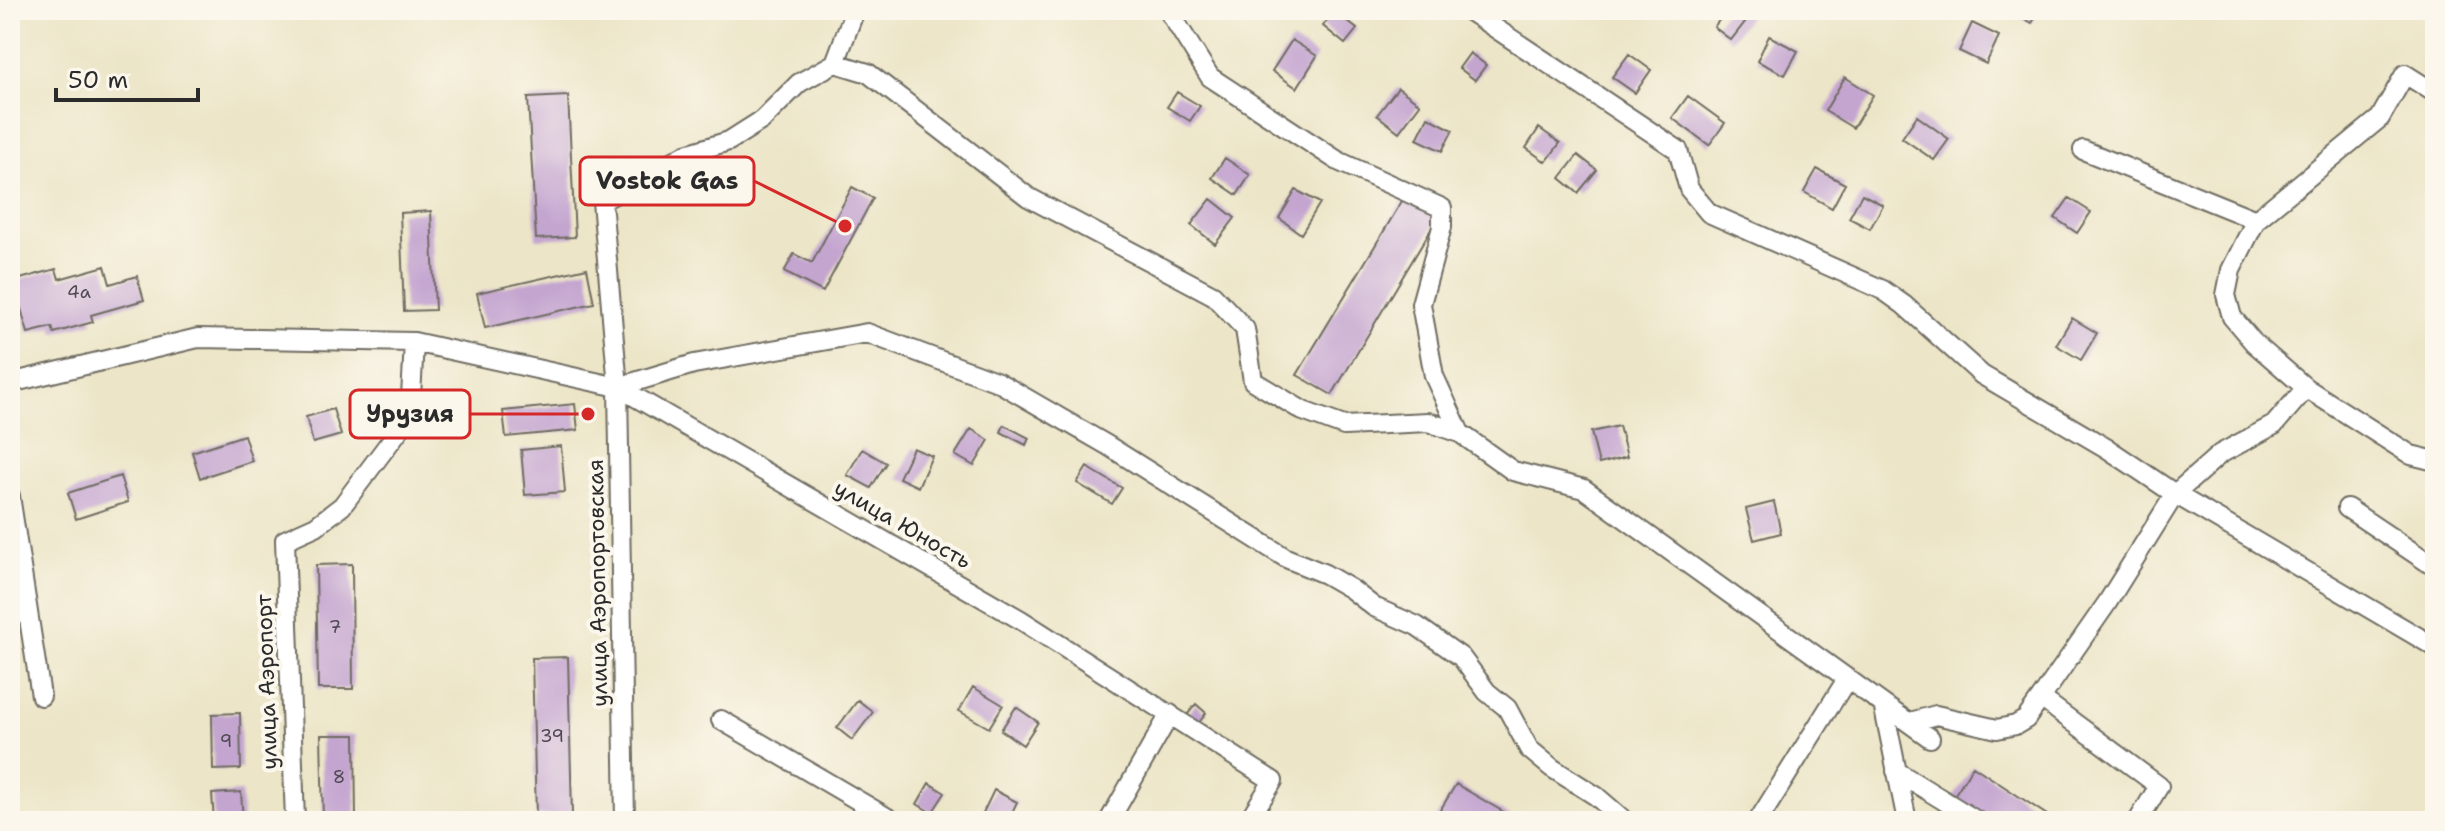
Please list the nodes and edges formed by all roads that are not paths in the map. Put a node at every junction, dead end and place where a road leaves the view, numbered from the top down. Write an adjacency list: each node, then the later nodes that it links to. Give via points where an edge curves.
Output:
1 (855, 10): 4 (street)
2 (1168, 10): 12 (street, via 1210,77 1338,161 1442,208 1442,227 1421,304 1434,376)
3 (1468, 10): 14 (street, via 1678,150 1689,189 1709,213 1883,290 1982,375)
4 (835, 63): 10 (street, улица Аэропортовская, via 799,83 762,120 729,141 686,154 602,201); 12 (street, via 868,73 1028,197 1213,295 1245,329 1253,381 1303,411 1344,426 1428,422)
5 (2435, 93): 7 (street, via 2405,74 2380,118)
6 (2083, 150): 7 (street)
7 (2256, 220): 11 (street, via 2231,270 2226,295 2232,317)
8 (414, 342): 9 (street, via 198,338); 10 (street); 28 (street, улица Аэропорт, via 411,397 402,426 342,506 285,540)
9 (10, 383)
10 (618, 387): 23 (street, улица Юность, via 1021,620); 29 (street, улица Аэропортовская); 33 (street, via 694,364 867,333 998,382 1286,558 1417,626 1461,657 1487,692 1507,708 1529,749)
11 (2306, 388): 13 (street, via 2411,455); 14 (street, via 2274,425 2220,454)
12 (1460, 433): 19 (street, via 1513,471 1584,489)
13 (2435, 461)
14 (2175, 494): 18 (street); 21 (street)
15 (10, 496): 20 (street)
16 (2347, 508): 17 (street)
17 (2435, 567)
18 (2430, 644)
19 (1847, 679): 22 (street); 34 (street)
20 (41, 696)
21 (2041, 698): 25 (street, via 2026,719 1997,729 1936,715); 37 (street, via 2159,786)
22 (1883, 704): 25 (street); 27 (street)
23 (1165, 711): 31 (street); 32 (street, улица Юность, via 1273,781)
24 (721, 720): 30 (street)
25 (1910, 722): 26 (street)
26 (1930, 738)
27 (1896, 771): 35 (street); 36 (street)
28 (295, 821)
29 (625, 821)
30 (893, 821)
31 (1109, 821)
32 (1248, 821)
33 (1625, 821)
34 (1758, 821)
35 (1907, 821)
36 (1977, 821)
37 (2138, 821)

